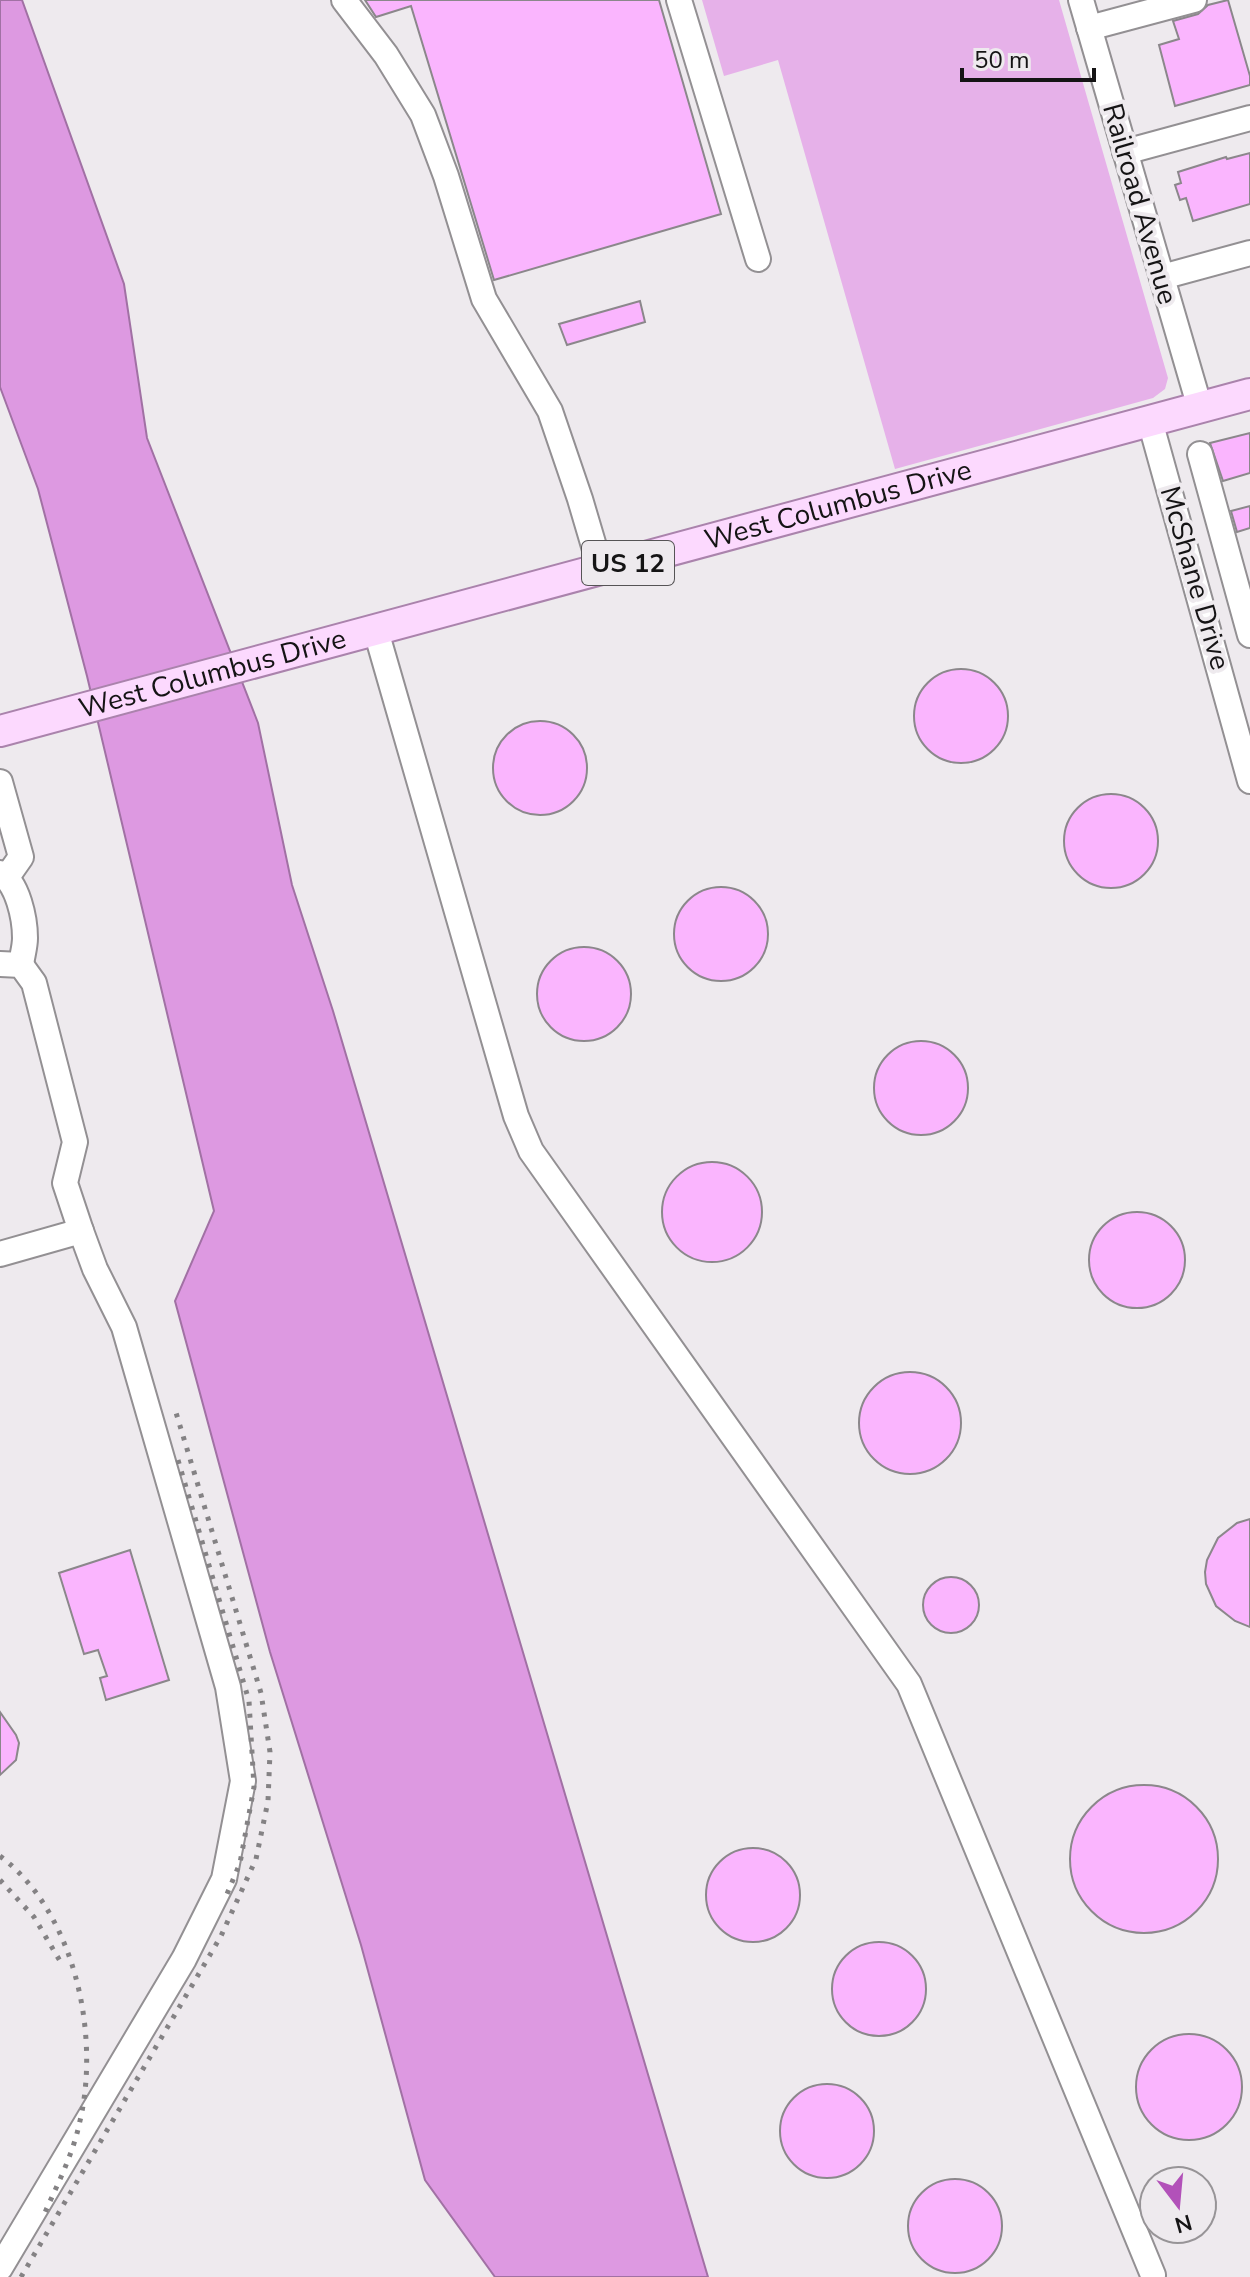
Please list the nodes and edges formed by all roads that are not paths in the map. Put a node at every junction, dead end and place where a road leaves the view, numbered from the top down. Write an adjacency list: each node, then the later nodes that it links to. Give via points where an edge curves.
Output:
1 (344, 0): 15 (street, via 423,115 484,299 550,411)
2 (679, 0): 9 (street)
3 (1081, 0): 5 (street, Railroad Avenue)
4 (1194, 0): 5 (street)
5 (1089, 28): 7 (street, Railroad Avenue)
6 (1250, 118): 7 (street)
7 (1125, 152): 10 (street, Railroad Avenue)
8 (1250, 253): 10 (street)
9 (758, 259)
10 (1162, 277): 12 (street, Railroad Avenue)
11 (1250, 394): 12 (main road, West Columbus Drive / US 12)
12 (1200, 408): 13 (main road, West Columbus Drive / US 12)
13 (1150, 421): 15 (main road, West Columbus Drive / US 12); 19 (street, McShane Drive)
14 (1200, 454): 17 (street)
15 (601, 570): 16 (main road, West Columbus Drive / US 12)
16 (376, 631): 18 (main road, West Columbus Drive / US 12); 26 (street, via 516,1116 531,1151 909,1684)
17 (1250, 635)
18 (0, 731)
19 (1250, 781)
20 (0, 782): 21 (street, via 21,857)
21 (4, 875): 22 (street, via 20,907 25,939)
22 (10, 964): 23 (street, via 34,983 75,1142 65,1183)
23 (81, 1231): 24 (street); 25 (street, via 124,1327 228,1687 243,1781 224,1879 184,1959)
24 (0, 1254)
25 (4, 2254)
26 (1153, 2275)

